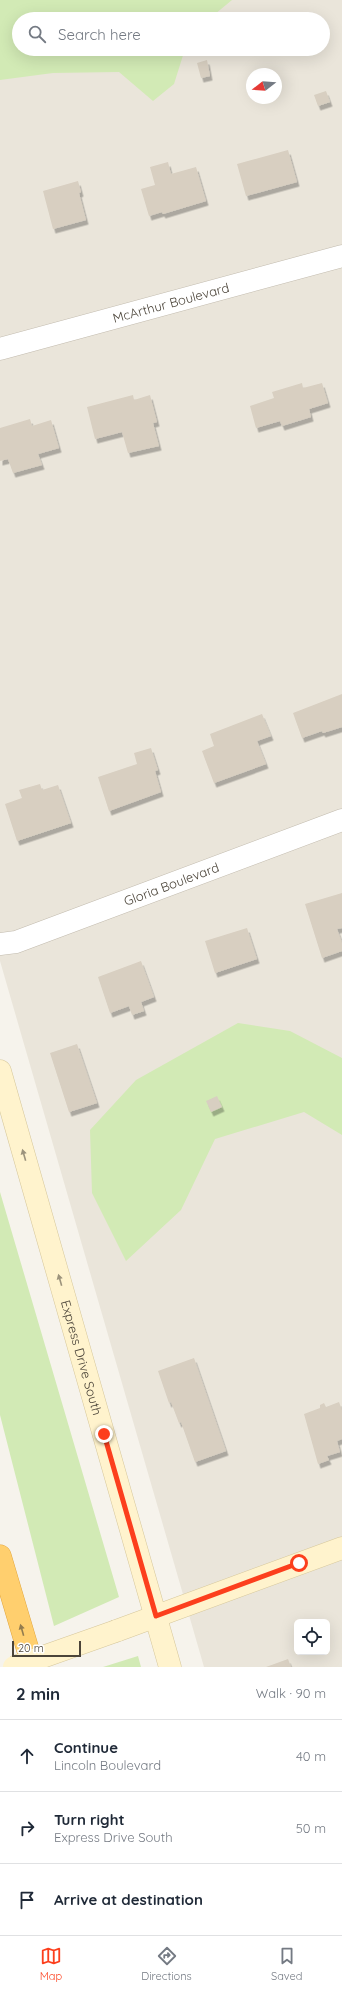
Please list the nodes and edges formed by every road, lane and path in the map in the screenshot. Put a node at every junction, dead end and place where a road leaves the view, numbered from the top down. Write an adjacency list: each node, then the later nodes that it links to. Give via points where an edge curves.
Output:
1 (342, 256): 2 (street, McArthur Boulevard)
2 (0, 349)
3 (342, 820): 4 (street, Gloria Boulevard, via 24,939)
4 (0, 944)
5 (0, 1071): 8 (main road, Express Drive South, one-way to 5)
6 (342, 1548): 8 (main road)
7 (0, 1556): 10 (highway, one-way to 7)
8 (156, 1616): 9 (main road, bridge); 11 (main road, Express Drive South)
9 (14, 1667)
10 (33, 1667)
11 (170, 1667)

